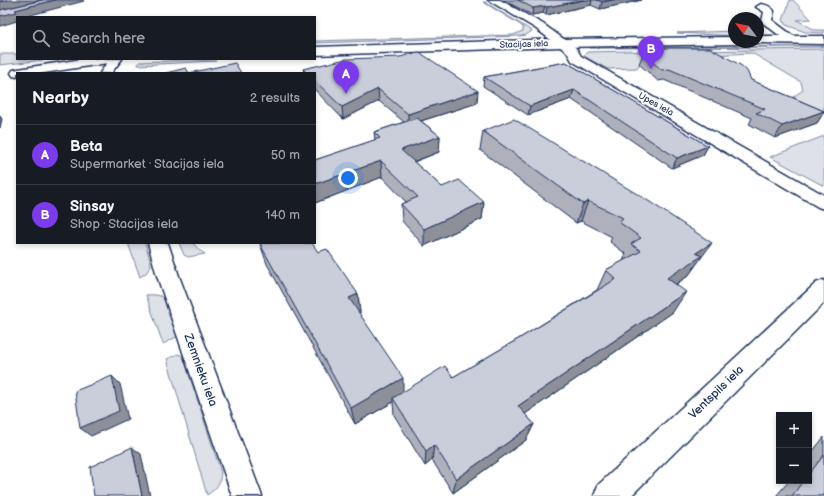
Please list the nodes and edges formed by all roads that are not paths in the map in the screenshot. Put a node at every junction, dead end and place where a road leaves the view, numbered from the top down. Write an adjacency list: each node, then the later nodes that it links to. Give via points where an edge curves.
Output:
1 (493, 0): 10 (street, Upes iela, via 539,26)
2 (763, 3): 4 (street); 5 (street, via 768,9 767,21)
3 (776, 4): 5 (street)
4 (758, 12)
5 (773, 26): 7 (street)
6 (764, 38): 7 (main road)
7 (792, 40): 8 (main road)
8 (824, 40)
9 (728, 41): 10 (main road, Stacijas iela)
10 (561, 43): 11 (main road, Stacijas iela); 16 (street, Upes iela, via 572,50 576,58)
11 (316, 51)
12 (102, 60): 14 (main road)
13 (115, 60): 15 (street)
14 (27, 72)
15 (106, 72)
16 (824, 203)
17 (158, 244): 19 (street, Zemnieku iela)
18 (824, 289): 20 (street, Ventspils iela)
19 (247, 496)
20 (609, 496)

